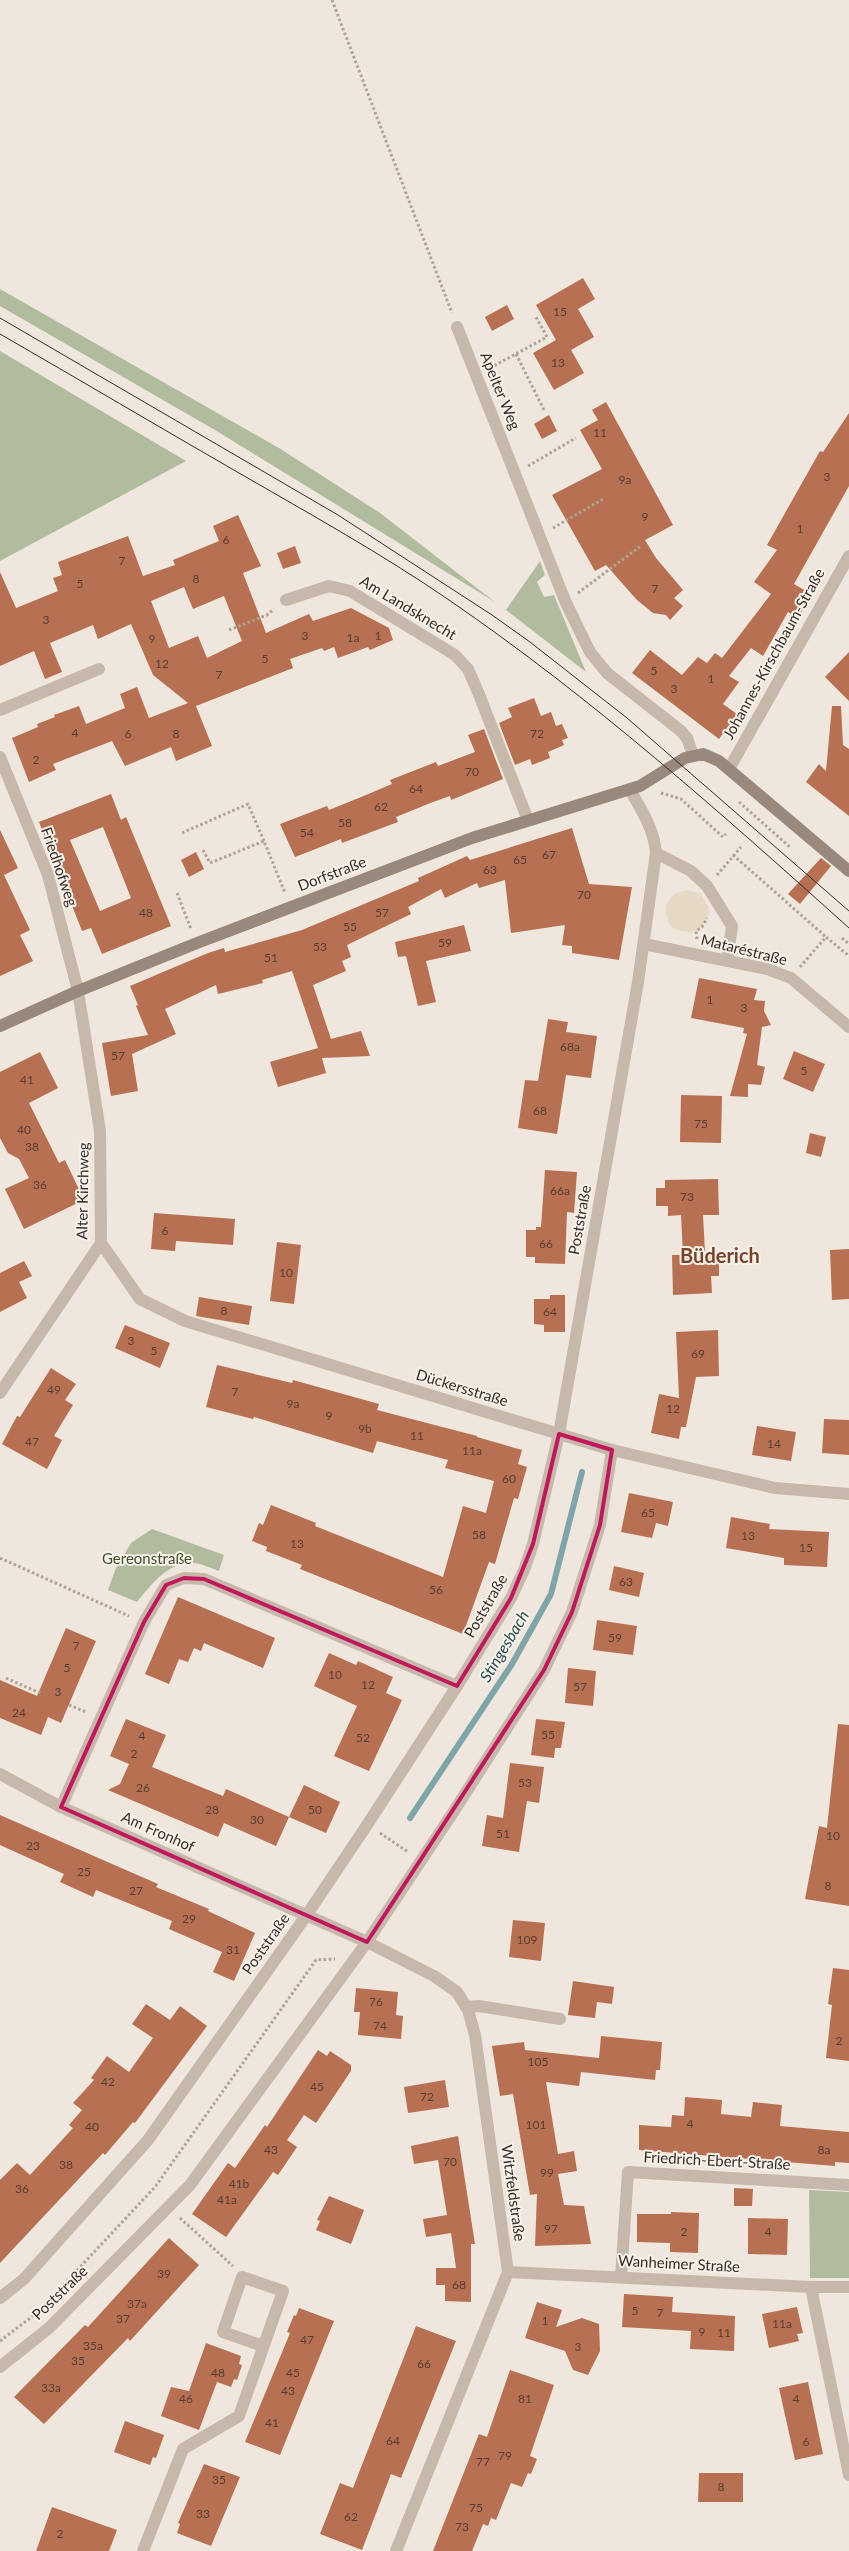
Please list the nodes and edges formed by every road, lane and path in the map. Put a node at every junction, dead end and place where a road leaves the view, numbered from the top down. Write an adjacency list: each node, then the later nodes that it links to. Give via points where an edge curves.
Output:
1 (332, 0): 3 (path)
2 (536, 317): 4 (path, via 547,337)
3 (457, 327): 5 (street, Apelter Weg)
4 (516, 354): 5 (path); 6 (path)
5 (476, 376): 8 (street, Apelter Weg)
6 (546, 412)
7 (576, 438): 8 (path)
8 (515, 474): 10 (street, Apelter Weg)
9 (605, 498): 10 (path)
10 (540, 536): 14 (street, Apelter Weg)
11 (642, 545): 14 (path)
12 (849, 556): 20 (street, Johannes-Kirschbaum-Straße)
13 (286, 600): 15 (path, via 267,615); 22 (street, Am Landsknecht, via 329,586 350,590 454,655 468,669)
14 (566, 603): 18 (street, Apelter Weg, via 598,664 681,731)
15 (228, 630)
16 (99, 669): 17 (street)
17 (0, 710)
18 (693, 755): 20 (main road, via 711,756); 21 (main road, Dorfstraße)
19 (0, 757): 40 (street, Friedhofweg, via 48,875)
20 (728, 769): 29 (main road)
21 (635, 788): 22 (main road, Dorfstraße); 24 (path, via 680,800 724,837); 28 (street, Poststraße, via 655,838)
22 (528, 820): 31 (main road, Dorfstraße)
23 (182, 833): 25 (path, via 248,804)
24 (726, 834)
25 (264, 841): 27 (path, via 210,863); 31 (path)
26 (741, 847): 32 (path, via 733,855)
27 (203, 850)
28 (656, 854): 35 (street, Poststraße); 38 (street, via 691,871 707,886 732,926)
29 (849, 871)
30 (177, 893): 34 (path)
31 (291, 907): 34 (main road, Dorfstraße)
32 (826, 937): 37 (path); 39 (path)
33 (842, 938): 36 (path)
34 (196, 943): 40 (main road, Dorfstraße)
35 (644, 944): 38 (street, Mataréstraße); 45 (street, Poststraße)
36 (849, 944)
37 (849, 956)
38 (727, 961): 39 (street, Mataréstraße, via 767,969)
39 (791, 978): 42 (street, Mataréstraße)
40 (78, 991): 41 (main road, Dorfstraße); 43 (street, Alter Kirchweg, via 100,1131)
41 (0, 1026)
42 (849, 1027)
43 (101, 1243): 44 (street, Alter Kirchweg); 45 (street, Dückersstraße, via 140,1299 185,1321)
44 (0, 1393)
45 (559, 1434): 46 (street, Dückersstraße); 51 (street, Poststraße, via 524,1570 511,1598)
46 (612, 1450): 47 (street, Dückersstraße, via 775,1488); 56 (street, Poststraße, via 600,1525 572,1612 544,1670)
47 (849, 1494)
48 (0, 1558): 49 (path)
49 (144, 1622): 51 (street, via 166,1585 184,1578 204,1579); 54 (street)
50 (6, 1678): 52 (path)
51 (458, 1686): 55 (street, Poststraße)
52 (42, 1694)
53 (0, 1774): 54 (street, Am Fronhof)
54 (61, 1807): 57 (street, Am Fronhof)
55 (367, 1825): 56 (path); 57 (street, Poststraße)
56 (421, 1861): 58 (street, Poststraße)
57 (306, 1916): 58 (street, Witzfeldstraße); 69 (street, Poststraße, via 148,2140 24,2279)
58 (367, 1942): 59 (street, Poststraße); 60 (street, Witzfeldstraße, via 434,1976 457,1992)
59 (355, 1958): 63 (street, Poststraße, via 190,2185); 70 (path, via 316,1960 155,2186 37,2313)
60 (466, 2007): 61 (street, via 479,2006); 64 (street, Witzfeldstraße, via 475,2035)
61 (560, 2018)
62 (849, 2185): 66 (street, Friedrich-Ebert-Straße, via 628,2172)
63 (168, 2208): 65 (path, via 229,2261); 72 (street, Poststraße, via 49,2328)
64 (508, 2272): 66 (street, Wanheimer Straße); 75 (street, Witzfeldstraße)
65 (242, 2277): 71 (street, via 283,2292); 71 (street, via 223,2332)
66 (621, 2277): 68 (street, Wanheimer Straße)
67 (849, 2287): 68 (street, Wanheimer Straße)
68 (811, 2288): 73 (street)
69 (0, 2298)
70 (0, 2341)
71 (264, 2346): 74 (street, via 239,2416 183,2449)
72 (0, 2367)
73 (849, 2475)
74 (142, 2551)
75 (396, 2551)

